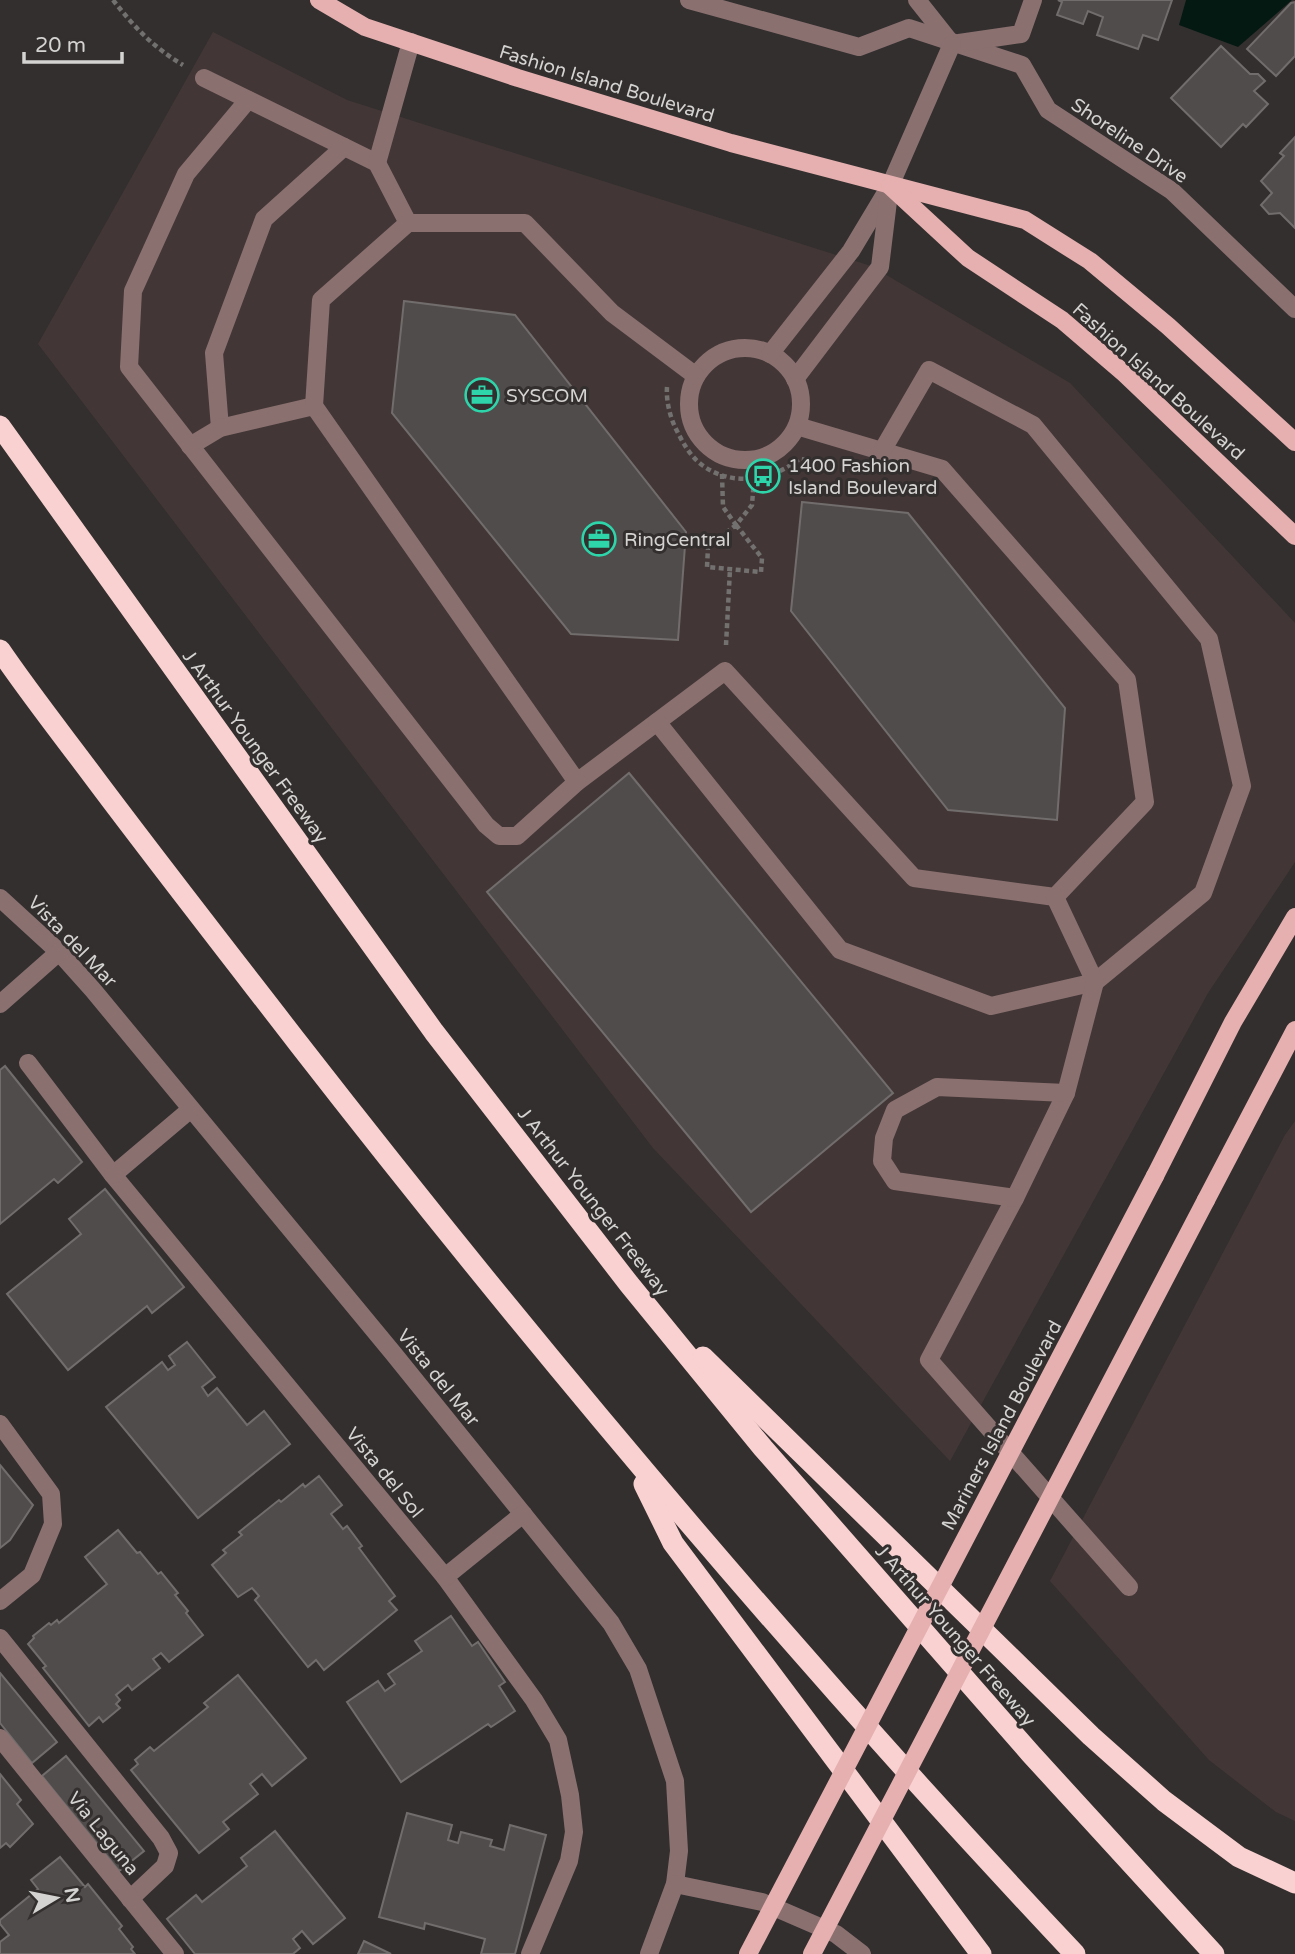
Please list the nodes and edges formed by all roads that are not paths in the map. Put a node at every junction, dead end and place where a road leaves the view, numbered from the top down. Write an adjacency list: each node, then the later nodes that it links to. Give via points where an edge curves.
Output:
1 (318, 0): 5 (main road, Fashion Island Boulevard, via 365,27)
2 (689, 0): 6 (street, Shoreline Drive, via 859,47 909,28)
3 (917, 0): 6 (street)
4 (1033, 0): 6 (street, via 1021,34)
5 (411, 43): 10 (street); 11 (main road, Fashion Island Boulevard, via 731,143)
6 (952, 44): 11 (street); 13 (street, Shoreline Drive, via 1022,65 1048,110 1172,191)
7 (204, 78): 8 (street)
8 (248, 100): 9 (street); 22 (street, via 186,174 133,291 130,367)
9 (344, 147): 10 (street); 20 (street, via 264,219 214,353)
10 (377, 163): 12 (street)
11 (890, 186): 14 (street, via 851,251); 16 (street, via 880,267); 21 (main road, Fashion Island Boulevard, via 1025,220 1090,261); 24 (main road, Fashion Island Boulevard, via 968,258 1062,320 1125,374)
12 (408, 223): 15 (street, via 524,223 612,313); 17 (street, via 321,300)
13 (1295, 309)
14 (769, 354): 15 (street, via 742,347 724,351); 16 (street, via 785,365)
15 (696, 376): 19 (street, via 689,393 694,429 720,455 756,460 788,441)
16 (794, 379): 19 (street, via 801,407)
17 (314, 406): 20 (street); 27 (street)
18 (0, 426): 40 (highway, J Arthur Younger Freeway, via 434,1032)
19 (797, 426): 23 (street)
20 (220, 428): 22 (street)
21 (1295, 442)
22 (190, 446): 27 (street, via 485,825 499,836 517,835)
23 (882, 451): 28 (street, via 942,469 1127,680 1145,802); 32 (street, via 929,370 1033,425 1209,639 1242,786 1203,893)
24 (1295, 536)
25 (0, 650): 42 (highway, via 362,1125)
26 (657, 722): 27 (street); 28 (street, via 725,671 914,878); 32 (street, via 840,950 991,1006)
27 (577, 782)
28 (1055, 897): 32 (street)
29 (0, 898): 31 (street, Vista del Mar)
30 (1295, 917): 55 (main road, Mariners Island Boulevard, bridge, via 1233,1022)
31 (59, 952): 33 (street); 37 (street, Vista del Mar)
32 (1095, 982): 36 (street)
33 (0, 1004)
34 (1295, 1030): 56 (main road, bridge)
35 (28, 1063): 38 (street, Vista del Sol)
36 (1066, 1093): 39 (street); 39 (street, via 937,1087 895,1110 884,1138 882,1161 895,1181)
37 (191, 1109): 38 (street); 43 (street, Vista del Mar)
38 (113, 1175): 44 (street, Vista del Sol)
39 (1015, 1198): 45 (street, via 929,1360)
40 (629, 1284): 49 (highway, via 1091,1736 1164,1801 1239,1857); 60 (highway, J Arthur Younger Freeway, via 781,1469)
41 (0, 1424): 46 (street, via 51,1494 53,1524 32,1576)
42 (631, 1457): 58 (highway, via 673,1542); 59 (highway, via 951,1823)
43 (523, 1514): 44 (street); 50 (street, Vista del Mar, via 611,1623 638,1669 675,1781 679,1851)
44 (445, 1577): 53 (street, Vista del Sol, via 558,1740 568,1784 574,1832 569,1861)
45 (1129, 1587)
46 (0, 1601)
47 (0, 1638): 51 (street, via 169,1853 165,1866)
48 (0, 1738): 51 (street, Via Laguna)
49 (1295, 1883)
50 (675, 1884): 54 (street, Vista del Mar); 57 (street, via 762,1902 836,1934)
51 (131, 1899): 52 (street, Via Laguna)
52 (175, 1954)
53 (530, 1954)
54 (649, 1954)
55 (748, 1954)
56 (813, 1954)
57 (862, 1954)
58 (981, 1954)
59 (1075, 1954)
60 (1213, 1954)

